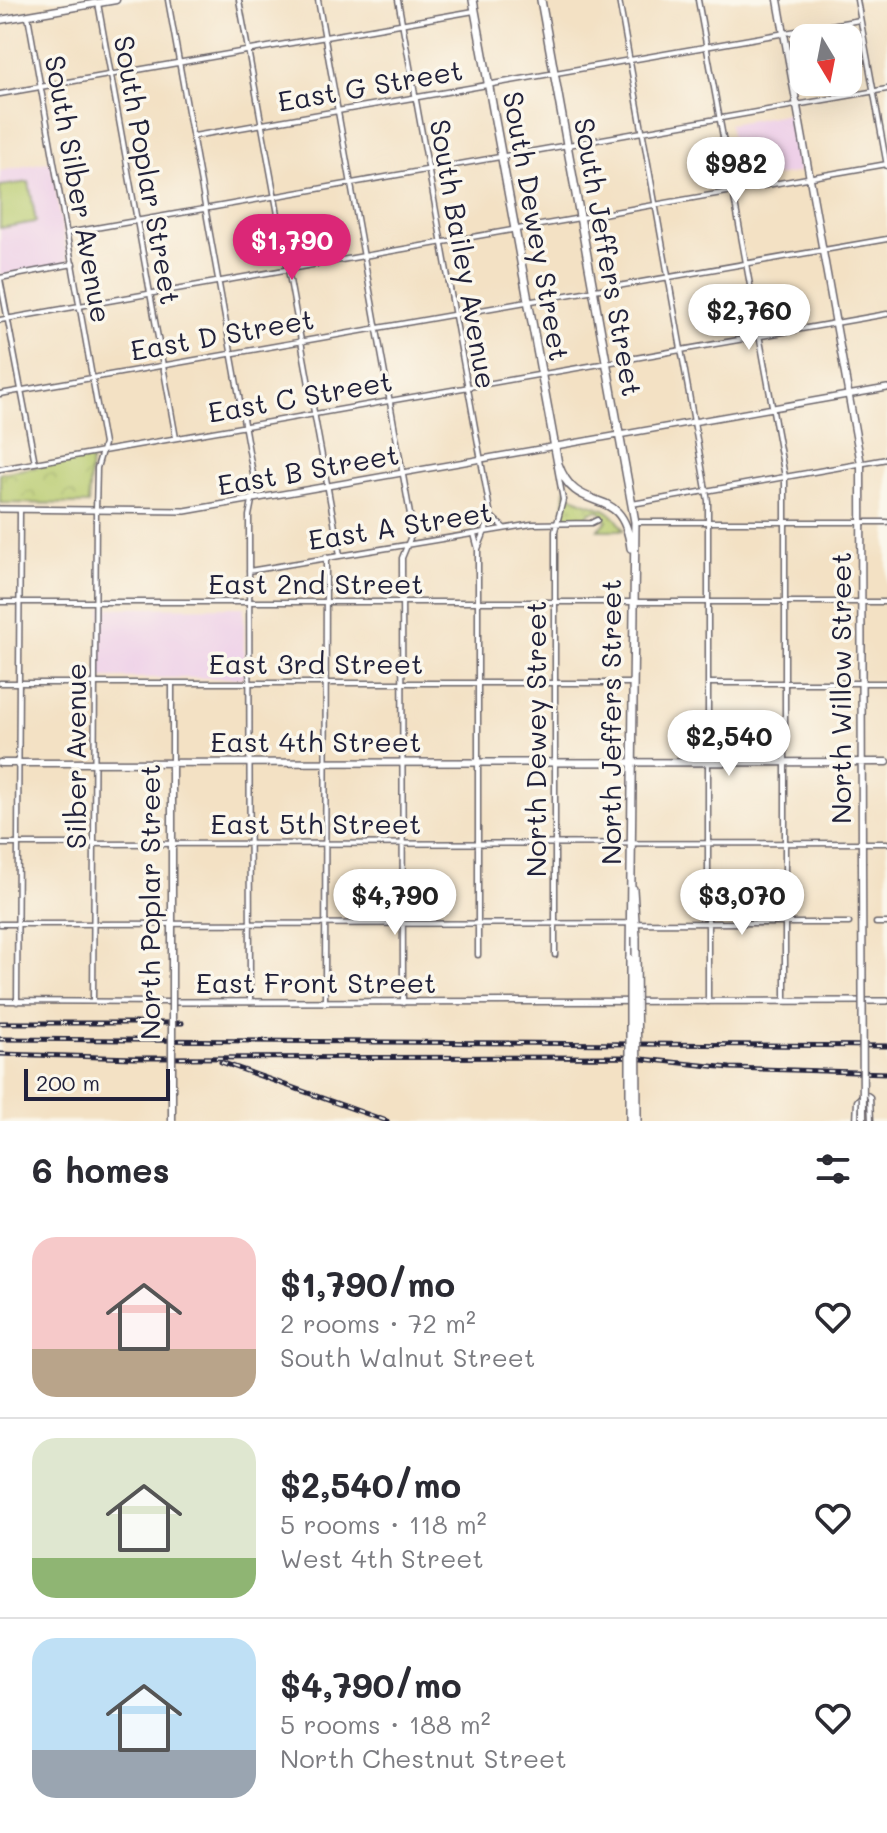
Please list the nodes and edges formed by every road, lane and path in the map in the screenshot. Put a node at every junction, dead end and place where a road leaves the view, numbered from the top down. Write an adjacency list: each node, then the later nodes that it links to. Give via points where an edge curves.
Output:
1 (116, 0): 13 (main road)
2 (168, 0): 24 (street)
3 (239, 0): 22 (street)
4 (318, 0): 20 (street)
5 (398, 0): 18 (street, South Bailey Avenue)
6 (473, 0): 14 (highway, South Dewey Street)
7 (541, 0): 25 (highway, South Jeffers Street)
8 (619, 0): 23 (street)
9 (698, 0): 21 (street)
10 (778, 0): 19 (main road, North Willow Street)
11 (857, 0): 17 (street)
12 (88, 2): 13 (main road); 15 (main road)
13 (98, 3): 26 (street, South Poplar Street)
14 (475, 11): 18 (street); 27 (highway, South Dewey Street)
15 (28, 15): 16 (main road); 28 (street, South Silber Avenue)
16 (0, 20)
17 (860, 20): 19 (street, East G Street); 30 (street)
18 (402, 24): 20 (street); 32 (street, South Bailey Avenue)
19 (783, 33): 21 (street, East G Street); 33 (main road, North Willow Street)
20 (325, 37): 22 (street); 34 (street)
21 (707, 47): 23 (street, East G Street); 35 (street)
22 (248, 51): 24 (street); 36 (street)
23 (630, 60): 25 (street, East G Street); 37 (street)
24 (180, 62): 26 (street); 38 (street)
25 (554, 73): 27 (street, East G Street); 39 (highway, South Jeffers Street)
26 (111, 75): 28 (street); 50 (street, South Poplar Street)
27 (489, 84): 32 (street, East G Street); 40 (highway, South Dewey Street)
28 (40, 87): 31 (street); 52 (street, South Silber Avenue)
29 (887, 89): 30 (street)
30 (873, 92): 33 (street); 41 (street)
31 (0, 94)
32 (415, 97): 34 (street, East G Street); 42 (street, South Bailey Avenue)
33 (796, 105): 35 (street); 43 (main road, North Willow Street)
34 (338, 110): 36 (street, East G Street); 44 (street)
35 (720, 118): 37 (street); 45 (street)
36 (262, 124): 38 (street, East G Street); 46 (street)
37 (642, 131): 39 (street); 47 (street)
38 (194, 136): 48 (street)
39 (566, 145): 40 (street); 49 (highway, South Jeffers Street)
40 (502, 156): 42 (street); 51 (highway, South Dewey Street)
41 (887, 165): 43 (street)
42 (428, 169): 44 (street); 54 (street, South Bailey Avenue)
43 (809, 178): 45 (street); 55 (main road, North Willow Street)
44 (351, 183): 46 (street); 56 (street)
45 (732, 191): 47 (street); 58 (street)
46 (274, 196): 48 (street); 59 (street)
47 (656, 204): 49 (street); 60 (street)
48 (207, 208): 50 (street); 62 (street)
49 (580, 217): 51 (street); 63 (highway, South Jeffers Street)
50 (138, 221): 52 (street); 64 (street, South Poplar Street)
51 (515, 228): 54 (street); 65 (highway, South Dewey Street)
52 (67, 233): 57 (street, South Silber Avenue)
53 (887, 239): 55 (street, East D Street)
54 (440, 241): 56 (street); 68 (street, South Bailey Avenue)
55 (822, 250): 58 (street, East D Street); 71 (main road, North Willow Street)
56 (364, 255): 59 (street); 72 (street)
57 (73, 264): 61 (street); 66 (street, South Silber Avenue)
58 (745, 264): 60 (street, East D Street); 73 (street)
59 (288, 269): 62 (street); 74 (street)
60 (669, 277): 63 (street, East D Street); 75 (street)
61 (0, 278): 69 (street)
62 (220, 281): 64 (street); 76 (street)
63 (593, 290): 65 (street, East D Street); 77 (highway, South Jeffers Street)
64 (151, 293): 66 (street); 78 (street, South Poplar Street)
65 (529, 301): 68 (street, East D Street); 79 (highway, South Dewey Street)
66 (80, 306): 69 (street); 80 (street, South Silber Avenue)
67 (887, 314): 71 (street, East C Street)
68 (453, 315): 72 (street, East D Street); 81 (street, South Bailey Avenue)
69 (8, 319): 70 (street); 83 (street)
70 (0, 320)
71 (835, 323): 73 (street, East C Street); 85 (main road, North Willow Street)
72 (378, 328): 74 (street, East D Street); 86 (street)
73 (759, 336): 75 (street, East C Street); 87 (street)
74 (301, 341): 76 (street, East D Street); 88 (street)
75 (682, 349): 77 (street, East C Street); 89 (street)
76 (232, 353): 78 (street, East D Street); 90 (street)
77 (606, 362): 79 (street, East C Street); 91 (highway, South Jeffers Street)
78 (163, 364): 80 (street, East D Street); 92 (street, South Poplar Street)
79 (542, 374): 81 (street, East C Street); 93 (highway, South Dewey Street)
80 (92, 377): 83 (street, East D Street); 94 (street, South Silber Avenue)
81 (467, 387): 86 (street, East C Street); 95 (street, South Bailey Avenue)
82 (887, 388): 85 (street, East B Street)
83 (21, 390): 84 (street, East D Street); 98 (street)
84 (0, 394)
85 (849, 395): 87 (street, East B Street); 99 (main road, North Willow Street)
86 (390, 400): 88 (street, East C Street); 101 (street)
87 (772, 409): 89 (street, East B Street); 102 (street)
88 (313, 414): 90 (street, East C Street); 104 (street)
89 (695, 422): 91 (street, East B Street); 105 (street)
90 (245, 426): 92 (street, East C Street); 106 (street, via 255,485)
91 (619, 436): 93 (street, East B Street); 107 (highway, South Jeffers Street)
92 (176, 438): 94 (street, East C Street)
93 (555, 448): 95 (street, East B Street); 97 (highway, South Dewey Street)
94 (104, 450): 98 (street, East C Street); 110 (street, South Silber Avenue, via 97,468)
95 (481, 459): 101 (street, East B Street); 111 (street, South Bailey Avenue)
96 (887, 459): 99 (street)
97 (557, 460): 103 (highway, South Dewey Street); 118 (street, South Dewey Street, via 563,500)
98 (35, 463): 100 (street, East C Street)
99 (861, 464): 102 (street); 116 (main road, North Willow Street)
100 (0, 469)
101 (403, 472): 104 (street, East B Street); 122 (street, via 413,531)
102 (785, 477): 105 (street); 115 (street)
103 (564, 481): 126 (highway, North Jeffers Street, via 578,494 618,510 627,525)
104 (327, 486): 106 (street, East B Street); 124 (street)
105 (707, 491): 107 (street); 114 (street)
106 (252, 499): 110 (street, East B Street, via 185,511); 127 (street)
107 (632, 504): 113 (highway, South Jeffers Street)
108 (0, 509): 109 (street, East B Street)
109 (20, 510): 110 (street, East B Street); 129 (street)
110 (96, 510): 136 (street, Silber Avenue)
111 (491, 516): 119 (street); 120 (street, South Bailey Avenue)
112 (597, 520): 118 (street, East A Street)
113 (635, 522): 114 (street); 126 (highway, North Jeffers Street)
114 (709, 522): 115 (street); 132 (street)
115 (785, 522): 116 (street); 133 (street)
116 (862, 522): 117 (street); 134 (main road, North Willow Street)
117 (887, 522)
118 (557, 523): 119 (street, East A Street); 140 (street, North Dewey Street)
119 (505, 529): 120 (street, East A Street)
120 (486, 531): 121 (street, East A Street); 123 (street, South Bailey Avenue)
121 (474, 534): 122 (street, East A Street); 123 (street)
122 (407, 545): 124 (street, East A Street); 139 (street)
123 (478, 549): 130 (street)
124 (340, 555): 125 (street, East A Street)
125 (326, 557): 127 (street, East A Street); 138 (street)
126 (633, 562): 131 (highway, North Jeffers Street)
127 (249, 571): 137 (street)
128 (0, 602): 129 (street, East 2nd Street)
129 (19, 602): 136 (street, East 2nd Street); 145 (street)
130 (478, 602): 139 (street, East 2nd Street); 140 (street, East 2nd Street); 141 (street)
131 (632, 602): 132 (street, East 2nd Street); 140 (street, East 2nd Street); 152 (highway, North Jeffers Street)
132 (709, 602): 133 (street, East 2nd Street); 153 (street)
133 (786, 602): 134 (street, East 2nd Street); 142 (street)
134 (862, 602): 135 (street, East 2nd Street); 143 (main road, North Willow Street)
135 (887, 602)
136 (95, 603): 137 (street, East 2nd Street); 146 (street, Silber Avenue)
137 (249, 603): 138 (street, East 2nd Street); 148 (street)
138 (326, 603): 139 (street, East 2nd Street); 149 (street)
139 (402, 603): 150 (street)
140 (555, 603): 151 (street, North Dewey Street)
141 (479, 682): 150 (street, East 3rd Street); 151 (street, East 3rd Street); 164 (street)
142 (785, 682): 143 (street); 153 (street); 168 (street)
143 (862, 682): 154 (street); 155 (main road, North Willow Street)
144 (0, 683): 145 (street, East 3rd Street)
145 (19, 683): 146 (street, East 3rd Street); 158 (street)
146 (95, 683): 147 (street, East 3rd Street); 159 (street, Silber Avenue)
147 (172, 683): 148 (street, East 3rd Street); 160 (street, North Poplar Street)
148 (249, 683): 149 (street, East 3rd Street); 161 (street)
149 (326, 683): 150 (street, East 3rd Street); 162 (street)
150 (402, 683): 163 (street)
151 (555, 683): 152 (street, East 3rd Street); 165 (street, North Dewey Street)
152 (633, 683): 166 (highway, North Jeffers Street)
153 (709, 683): 167 (street)
154 (887, 683)
155 (862, 762): 156 (main road, East 4th Street); 168 (main road, East 4th Street); 169 (main road, North Willow Street)
156 (887, 762)
157 (0, 763): 158 (main road, East 4th Street)
158 (19, 763): 159 (main road, East 4th Street); 180 (street)
159 (96, 763): 160 (main road, East 4th Street); 181 (street, Silber Avenue)
160 (172, 763): 161 (main road, East 4th Street); 170 (main road, North Poplar Street)
161 (249, 763): 162 (main road, East 4th Street); 171 (street)
162 (326, 763): 163 (main road, East 4th Street); 172 (street)
163 (401, 763): 164 (main road, East 4th Street); 182 (street)
164 (479, 763): 165 (main road, East 4th Street); 173 (street)
165 (556, 763): 166 (main road, East 4th Street); 174 (street, North Dewey Street)
166 (633, 763): 167 (main road, East 4th Street); 175 (highway, North Jeffers Street)
167 (709, 763): 168 (main road, East 4th Street); 176 (street)
168 (785, 763): 177 (street)
169 (862, 842): 177 (street, East 5th Street); 178 (street, East 5th Street); 217 (main road, North Willow Street, bridge)
170 (173, 843): 171 (street, East 5th Street); 181 (street, East 5th Street); 194 (main road, North Poplar Street)
171 (249, 843): 172 (street, East 5th Street); 195 (street)
172 (326, 843): 182 (street, East 5th Street); 184 (street)
173 (479, 843): 174 (street, East 5th Street); 182 (street, East 5th Street); 185 (street)
174 (556, 843): 175 (street, East 5th Street); 196 (street, North Dewey Street)
175 (632, 843): 176 (street, East 5th Street); 197 (highway, North Jeffers Street)
176 (709, 843): 177 (street, East 5th Street); 186 (street)
177 (785, 843): 187 (street)
178 (887, 843)
179 (0, 844): 180 (street, East 5th Street)
180 (19, 844): 181 (street, East 5th Street); 192 (street)
181 (95, 844): 193 (street, Silber Avenue)
182 (402, 844): 183 (street)
183 (403, 922): 184 (street); 185 (street); 212 (street)
184 (326, 923): 195 (street); 211 (street)
185 (479, 923): 196 (street); 199 (street)
186 (709, 923): 187 (street); 197 (street); 210 (street)
187 (786, 923): 188 (street); 204 (street)
188 (849, 923)
189 (876, 923): 190 (street)
190 (887, 923)
191 (0, 924): 192 (street)
192 (19, 924): 193 (street); 207 (street)
193 (95, 924): 194 (street); 203 (street, Silber Avenue)
194 (172, 924): 195 (street); 213 (main road, North Poplar Street, bridge)
195 (248, 924): 209 (street)
196 (555, 924): 197 (street); 200 (street, North Dewey Street)
197 (632, 924): 198 (highway, North Jeffers Street)
198 (633, 937): 214 (highway, North Jeffers Street, bridge); 215 (highway, North Jeffers Street, bridge)
199 (478, 955)
200 (555, 955)
201 (864, 969): 205 (street)
202 (0, 1001): 207 (street, East Front Street)
203 (93, 1001): 207 (street, East Front Street); 208 (street, East Front Street)
204 (785, 1001): 205 (street, East Front Street); 210 (street, East Front Street)
205 (864, 1001): 206 (street, East Front Street)
206 (887, 1001)
207 (17, 1002)
208 (170, 1002): 209 (street, East Front Street)
209 (250, 1002): 211 (street, East Front Street)
210 (708, 1002): 212 (street, East Front Street)
211 (325, 1003): 212 (street, East Front Street)
212 (403, 1003)
213 (172, 1121)
214 (630, 1121)
215 (637, 1121)
216 (856, 1121): 218 (street, via 858,1097 864,1093 870,1097)
217 (863, 1121)
218 (871, 1121)

